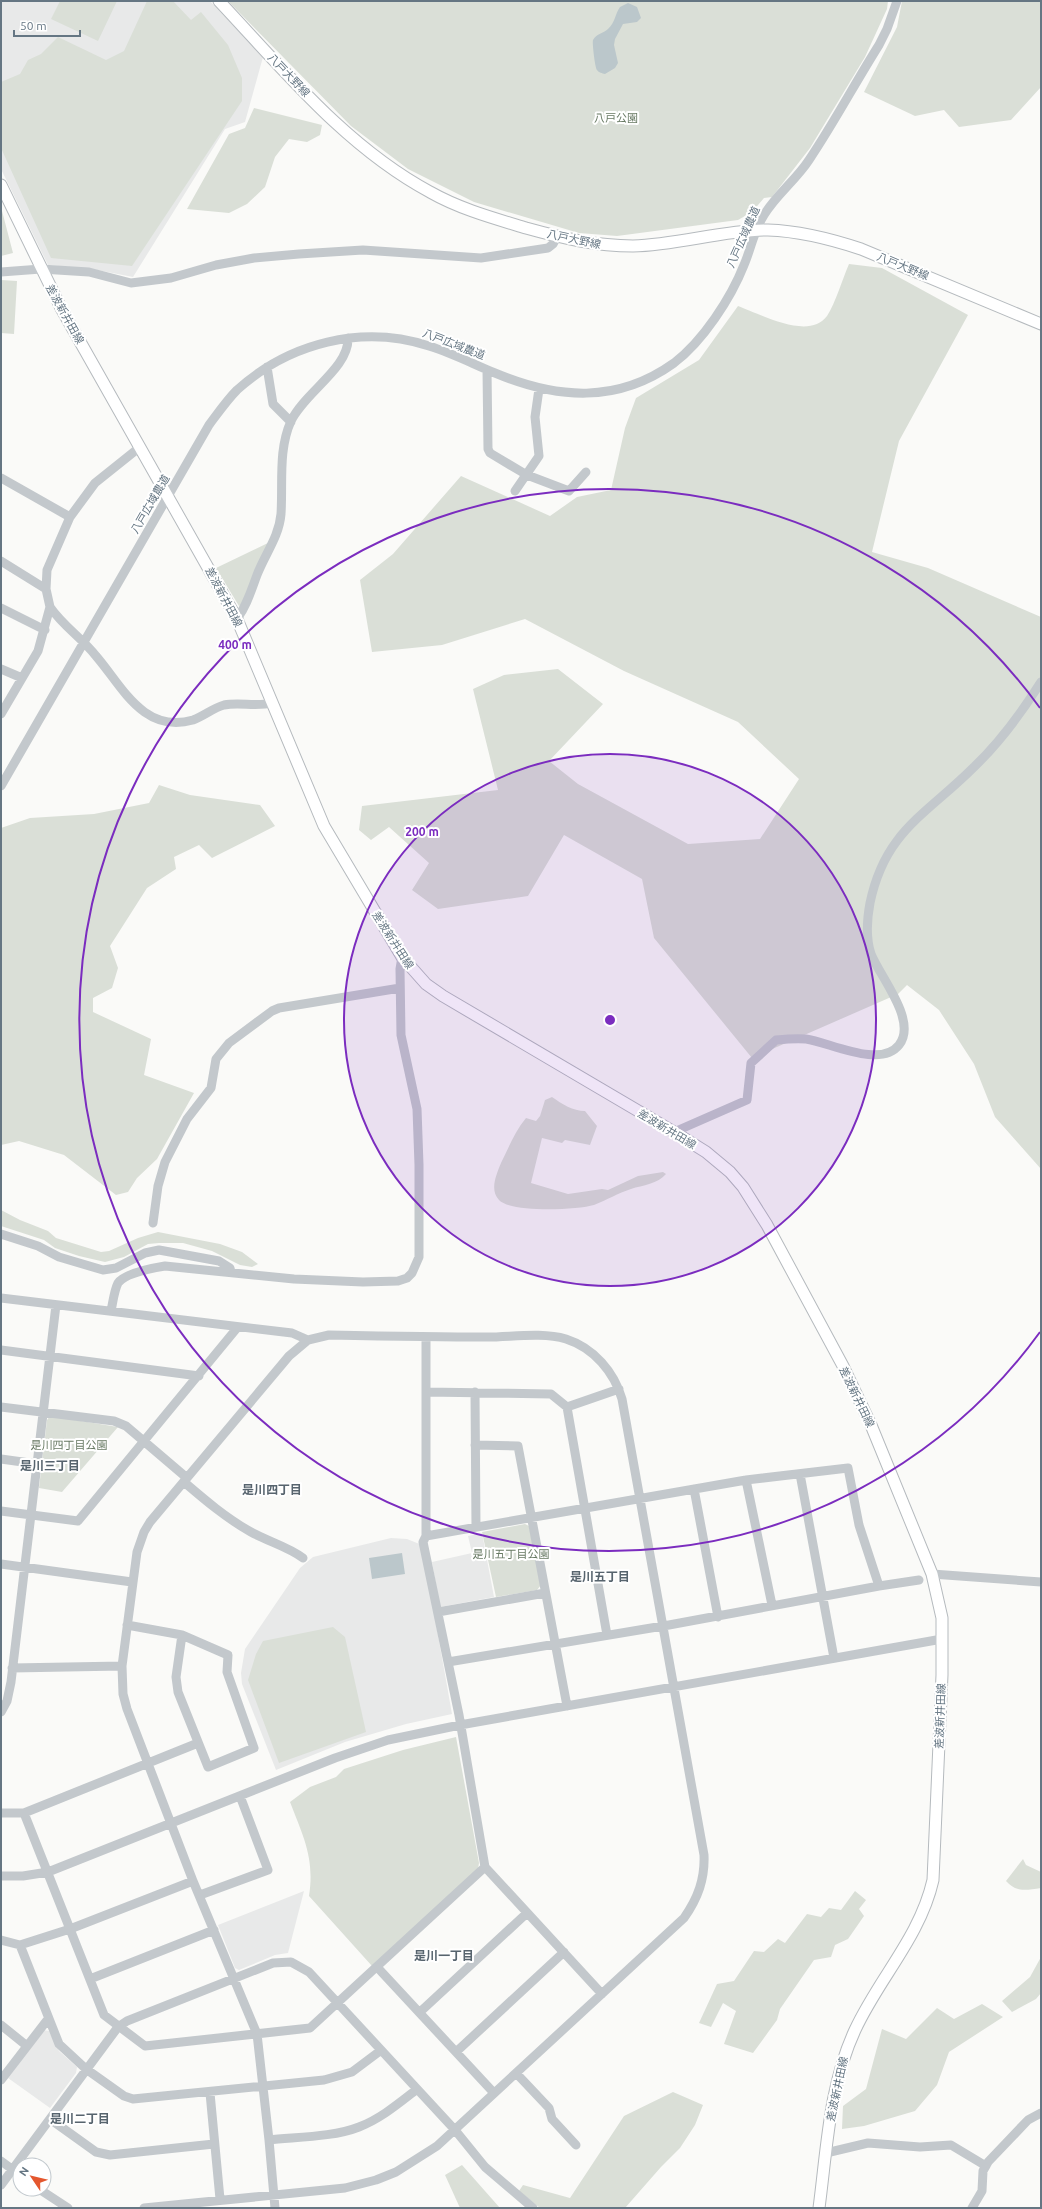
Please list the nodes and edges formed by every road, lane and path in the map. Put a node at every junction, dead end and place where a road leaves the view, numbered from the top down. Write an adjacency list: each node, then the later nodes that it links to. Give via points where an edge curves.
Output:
1 (219, 1): 5 (main road, 八戸大野線, via 349,134 416,185 475,212)
2 (897, 1): 4 (street, 八戸広域農道, via 884,34 819,144 799,174 769,207)
3 (1, 185): 6 (main road, 差波新井田線)
4 (756, 231): 5 (main road, 八戸大野線, via 640,246 598,245); 8 (main road, 八戸大野線, via 834,240); 12 (street, 八戸広域農道, via 744,266 728,296 698,340 674,362 646,379 603,392 566,393)
5 (557, 237): 6 (street, via 548,248 481,258 363,250 299,254 246,259 171,278 131,283 89,272)
6 (41, 269): 7 (street); 14 (main road, 差波新井田線)
7 (1, 272)
8 (1041, 324)
9 (348, 338): 10 (street, 八戸広域農道, via 307,347); 11 (street, 八戸広域農道, via 377,337 412,341 447,352); 13 (street, via 345,356 332,373 308,395)
10 (267, 367): 13 (street, via 273,404); 19 (street, 八戸広域農道, via 236,391 209,425)
11 (487, 370): 12 (street, 八戸広域農道); 16 (street, via 488,449 502,461)
12 (538, 389): 16 (street, via 535,417 539,456)
13 (291, 422): 25 (street, via 282,450 281,514 278,531 257,574 247,603)
14 (140, 447): 19 (main road, 差波新井田線); 20 (street, via 95,483)
15 (586, 472): 16 (street, via 569,491)
16 (527, 474): 18 (street)
17 (1, 478): 20 (street)
18 (515, 491)
19 (169, 497): 25 (main road, 差波新井田線); 27 (street, 八戸広域農道)
20 (70, 517): 22 (street, via 47,570)
21 (1, 561): 22 (street)
22 (46, 589): 24 (street)
23 (1, 608): 26 (street)
24 (50, 608): 26 (street); 27 (street, via 59,620)
25 (237, 619): 31 (main road, 差波新井田線)
26 (45, 630): 29 (street, via 38,652)
27 (85, 643): 31 (street, via 131,702 159,719 176,722 192,720 220,706 260,706); 33 (street, 八戸広域農道)
28 (1, 669): 29 (street)
29 (22, 678): 32 (street)
30 (1041, 682): 36 (street, via 1026,706 974,767 905,829 878,870 870,905 867,937 877,969 894,997 902,1018 904,1030 898,1046 891,1052 873,1054 859,1053 808,1039 776,1040 751,1063 747,1100)
31 (272, 703): 34 (main road, 差波新井田線, via 324,826)
32 (2, 711)
33 (1, 786)
34 (402, 957): 35 (street); 36 (main road, 差波新井田線, via 426,984 443,996)
35 (400, 988): 37 (street, via 279,1008 229,1042 216,1059 210,1088 187,1119 165,1162 158,1186); 39 (street, via 401,1034 417,1109 420,1220 419,1257 416,1267 407,1278 398,1281 364,1282 294,1279)
36 (674, 1132): 73 (main road, 差波新井田線, via 706,1152 730,1172 743,1187 767,1225 843,1366 871,1425)
37 (153, 1223)
38 (1, 1234): 39 (street, via 38,1246 59,1257 103,1270 116,1268 145,1253 159,1250 219,1262 230,1268)
39 (231, 1272): 42 (street, via 165,1266 147,1269 119,1283)
40 (1, 1298): 41 (street)
41 (56, 1305): 42 (street); 47 (street)
42 (111, 1311): 43 (street)
43 (238, 1328): 45 (street, via 292,1333); 48 (street)
44 (426, 1337): 45 (street, via 329,1335); 49 (street, via 531,1337 567,1340 598,1359); 50 (street)
45 (308, 1340): 60 (street, via 290,1356)
46 (1, 1350): 47 (street)
47 (50, 1356): 48 (street); 54 (street)
48 (199, 1376): 55 (street)
49 (619, 1389): 53 (street); 63 (street)
50 (426, 1392): 51 (street); 69 (street)
51 (475, 1392): 53 (street, via 551,1394); 56 (street)
52 (1, 1407): 54 (street)
53 (567, 1407): 64 (street)
54 (44, 1412): 55 (street, via 114,1421 126,1426); 58 (street)
55 (144, 1441): 60 (street); 66 (street, via 78,1521)
56 (475, 1445): 67 (street, via 518,1446); 68 (street)
57 (1, 1459): 58 (street)
58 (37, 1464): 66 (street)
59 (800, 1474): 61 (street); 77 (street, via 848,1468 860,1525); 79 (street)
60 (185, 1480): 70 (street, via 210,1504 249,1531); 75 (street, via 144,1532 137,1552)
61 (746, 1480): 62 (street); 80 (street)
62 (694, 1489): 63 (street); 82 (street)
63 (639, 1499): 64 (street); 84 (street)
64 (585, 1508): 67 (street); 86 (street)
65 (1, 1511): 66 (street)
66 (31, 1515): 72 (street)
67 (532, 1518): 68 (street); 78 (street)
68 (476, 1527): 69 (street)
69 (426, 1536): 81 (street, via 423,1542)
70 (303, 1558)
71 (1, 1564): 72 (street)
72 (25, 1567): 75 (street); 92 (street)
73 (932, 1574): 76 (street); 87 (main road, 差波新井田線, via 942,1618)
74 (919, 1580): 77 (street)
75 (132, 1582): 83 (street)
76 (1041, 1582)
77 (879, 1586): 79 (street)
78 (545, 1592): 81 (street); 88 (street)
79 (822, 1598): 80 (street); 89 (street)
80 (772, 1605): 82 (street)
81 (438, 1612): 90 (street)
82 (718, 1616): 84 (street)
83 (126, 1625): 85 (street); 91 (street)
84 (663, 1626): 86 (street); 93 (street)
85 (182, 1635): 97 (street, via 177,1665 178,1692); 97 (street, via 228,1655 227,1672 254,1748 208,1767)
86 (607, 1635): 88 (street)
87 (942, 1639): 89 (street); 140 (main road, 差波新井田線, via 935,1856 929,1896 919,1922 868,2006 847,2047 835,2090)
88 (556, 1644): 90 (street); 94 (street)
89 (834, 1658): 93 (street)
90 (448, 1662): 96 (street)
91 (122, 1666): 92 (street); 98 (street, via 123,1694)
92 (12, 1668): 95 (street, via 7,1701)
93 (674, 1687): 94 (street); 117 (street, via 704,1855 701,1886 695,1902 684,1918)
94 (567, 1706): 96 (street)
95 (1, 1712)
96 (460, 1725): 99 (street, via 388,1740); 103 (street)
97 (198, 1743): 98 (street)
98 (148, 1764): 101 (street); 102 (street)
99 (240, 1796): 102 (street); 107 (street, via 268,1870)
100 (1, 1813): 101 (street)
101 (24, 1813): 104 (street)
102 (172, 1823): 104 (street); 106 (street)
103 (485, 1867): 108 (street); 114 (street)
104 (48, 1872): 105 (street); 109 (street)
105 (1, 1876)
106 (193, 1881): 107 (street); 109 (street)
107 (200, 1895): 110 (street)
108 (527, 1913): 113 (street); 119 (street)
109 (70, 1929): 112 (street); 115 (street)
110 (214, 1930): 115 (street); 116 (street)
111 (1, 1940): 112 (street)
112 (20, 1945): 120 (street)
113 (564, 1952): 117 (street); 126 (street)
114 (377, 1967): 118 (street); 119 (street)
115 (90, 1979): 122 (street, via 104,2015)
116 (233, 1979): 118 (street, via 273,1963 291,1962 309,1972); 122 (street); 123 (street)
117 (602, 1994): 128 (street)
118 (337, 2004): 123 (street, via 310,2028); 125 (street)
119 (420, 2012): 126 (street)
120 (48, 2019): 124 (street); 127 (street, via 59,2044)
121 (1, 2025): 124 (street)
122 (118, 2027): 123 (street, via 145,2046); 127 (street)
123 (257, 2034): 130 (street)
124 (27, 2046): 129 (street)
125 (380, 2051): 130 (street, via 352,2072 324,2080); 131 (street)
126 (456, 2052): 133 (street)
127 (86, 2069): 132 (street, via 124,2096 133,2099); 135 (street)
128 (516, 2074): 133 (street); 139 (street, via 549,2108 552,2119)
129 (1, 2080)
130 (263, 2087): 132 (street); 137 (street)
131 (416, 2090): 136 (street); 137 (street, via 384,2115 358,2128)
132 (210, 2093): 138 (street)
133 (494, 2093): 136 (street)
134 (1041, 2112): 143 (street, via 1028,2120)
135 (50, 2120): 138 (street, via 96,2152 110,2155); 141 (street)
136 (455, 2130): 147 (street, via 412,2163 376,2180 345,2188); 153 (street, via 485,2166)
137 (269, 2140): 147 (street)
138 (214, 2144): 149 (street)
139 (576, 2145)
140 (826, 2152): 143 (street, via 868,2143 920,2147 951,2145); 154 (main road, 差波新井田線)
141 (26, 2157)
142 (1, 2161): 144 (street)
143 (986, 2166): 155 (street, via 982,2191)
144 (12, 2169)
145 (12, 2175): 146 (street)
146 (1, 2185)
147 (274, 2196): 149 (street); 152 (street)
148 (51, 2197): 150 (street)
149 (220, 2199): 151 (street)
150 (68, 2208)
151 (144, 2208)
152 (275, 2208)
153 (533, 2208)
154 (819, 2208)
155 (972, 2208)

